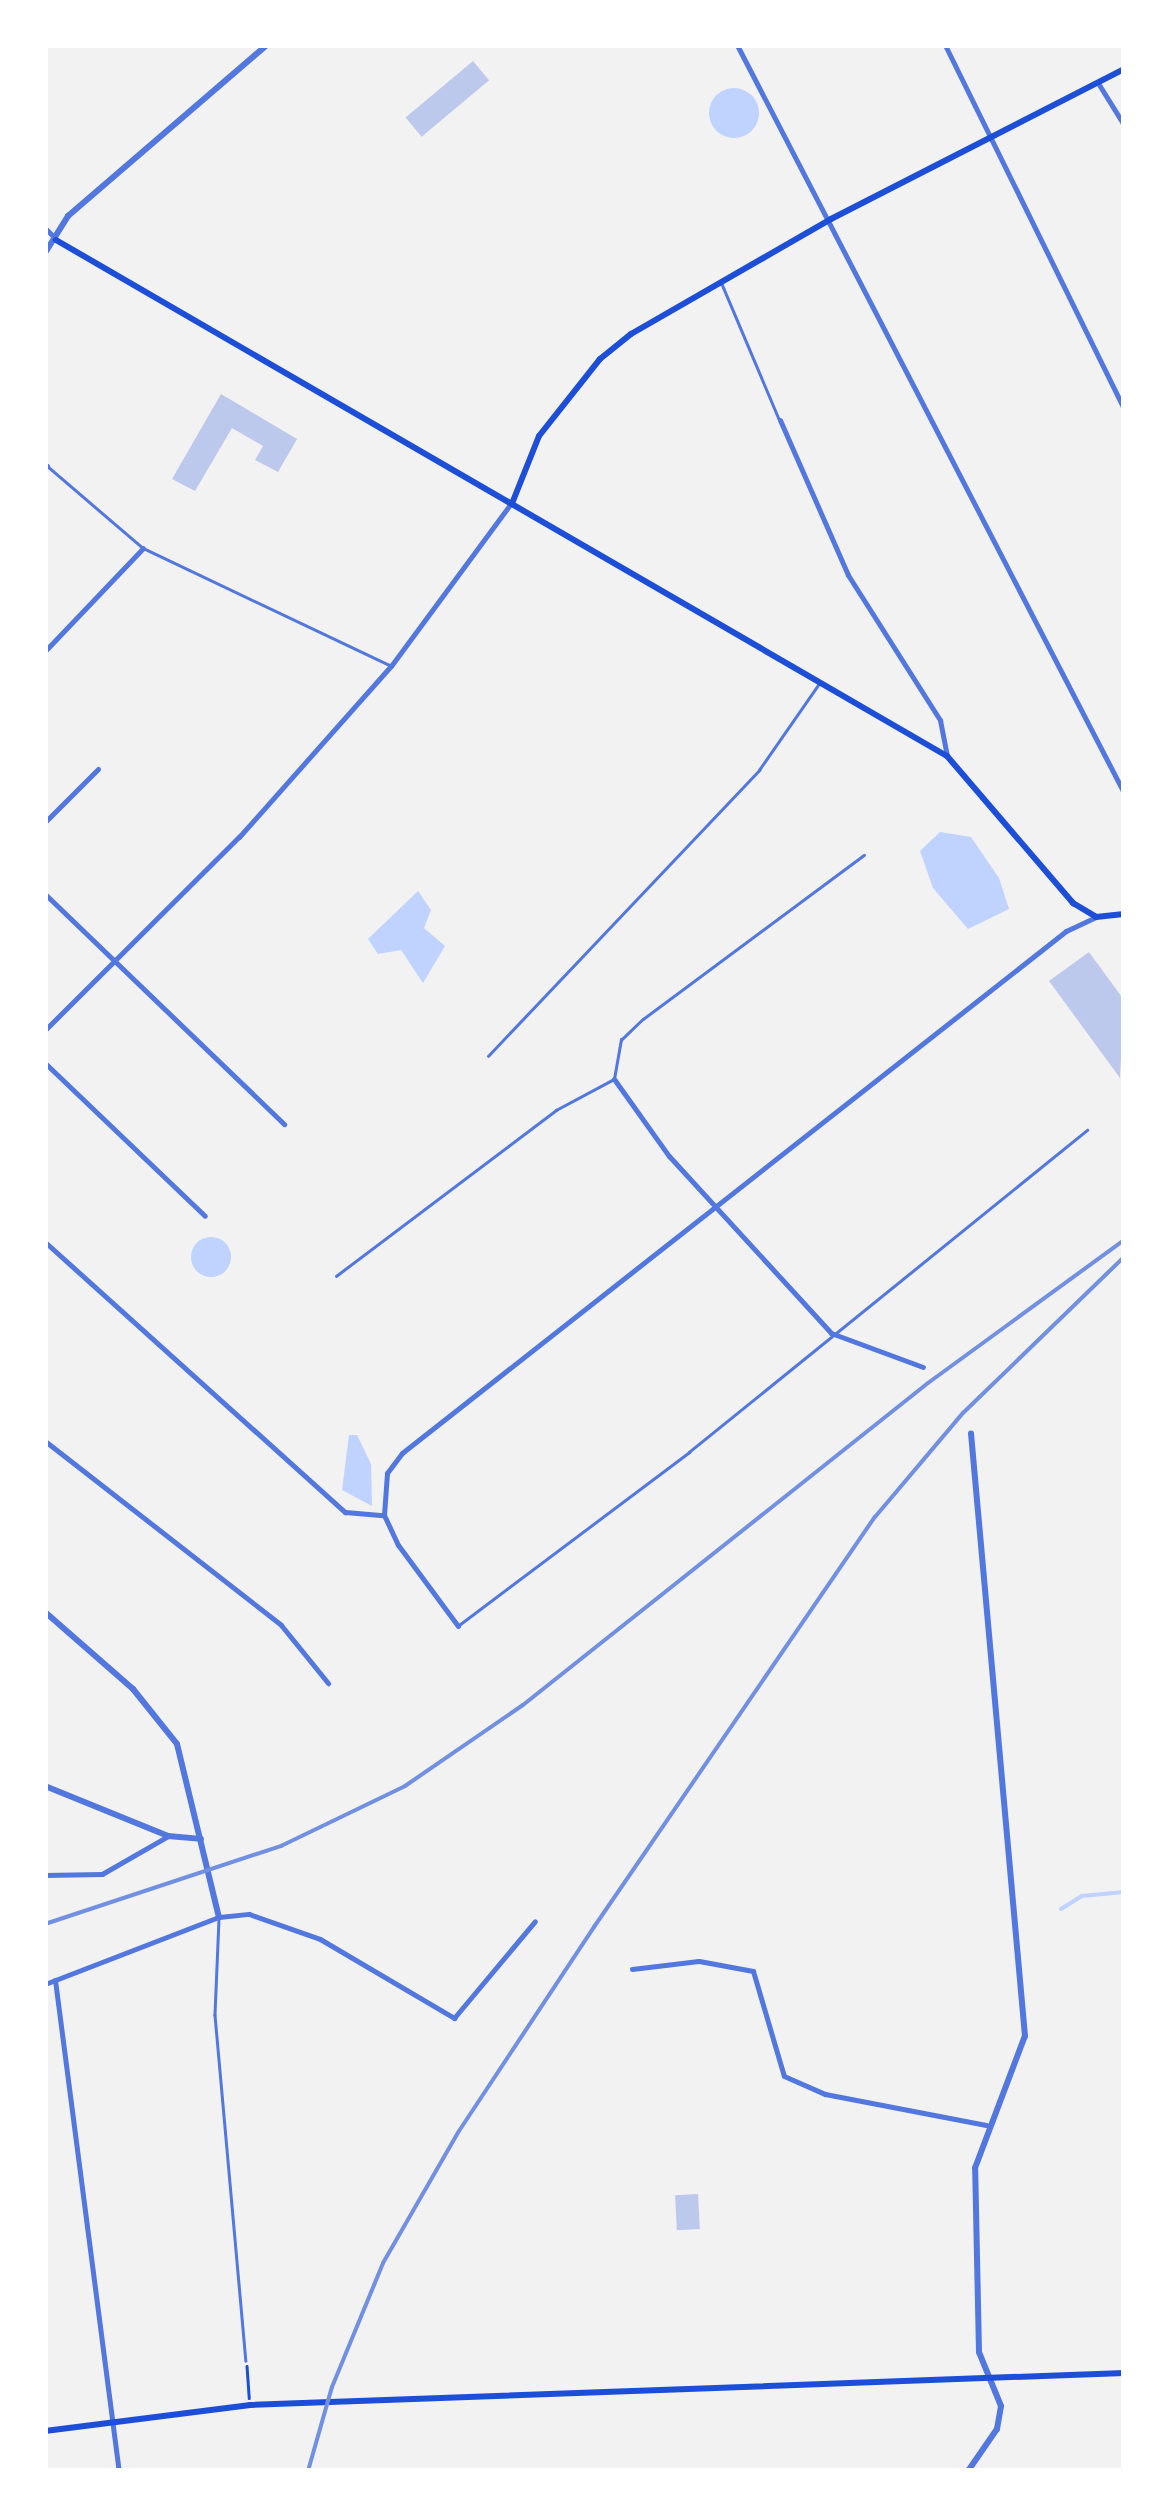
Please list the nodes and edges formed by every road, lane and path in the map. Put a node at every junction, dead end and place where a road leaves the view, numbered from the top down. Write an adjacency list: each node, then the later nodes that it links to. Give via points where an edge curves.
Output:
1 (267, 45): 10 (street, via 68,216)
2 (737, 45): 8 (street)
3 (945, 45): 7 (street)
4 (1124, 69): 5 (main road)
5 (1098, 83): 6 (street); 7 (main road)
6 (1124, 125)
7 (991, 137): 8 (main road); 13 (street)
8 (832, 220): 12 (main road); 23 (street)
9 (45, 228): 10 (street)
10 (56, 240): 11 (street); 16 (main road)
11 (45, 253)
12 (720, 280): 14 (lane); 16 (main road, via 600,359 539,436)
13 (1124, 409)
14 (780, 420): 21 (street, via 848,575 940,720)
15 (46, 466): 17 (lane)
16 (513, 501): 19 (street); 20 (main road)
17 (143, 548): 18 (street); 19 (lane)
18 (45, 650)
19 (391, 666): 29 (street, via 239,837)
20 (820, 682): 21 (main road); 31 (lane, via 758,770)
21 (947, 756): 28 (main road, via 1074,903)
22 (98, 770): 24 (street)
23 (1124, 793)
24 (45, 822)
25 (864, 856): 33 (lane, via 632,1030 621,1040)
26 (45, 894): 29 (street)
27 (1124, 914): 28 (main road)
28 (1096, 917): 36 (street, via 1066,931)
29 (116, 960): 30 (street); 34 (street)
30 (45, 1030)
31 (488, 1056)
32 (45, 1062): 37 (street)
33 (614, 1079): 36 (street); 39 (lane, via 556,1110)
34 (284, 1124)
35 (1087, 1130): 40 (lane, via 974,1226)
36 (718, 1210): 40 (street); 44 (street, via 402,1453 386,1472)
37 (206, 1216)
38 (45, 1242): 44 (street, via 345,1512)
39 (336, 1276)
40 (831, 1333): 41 (street); 46 (lane, via 689,1452)
41 (923, 1367)
42 (971, 1433): 57 (street, via 1024,2036 1015,2070)
43 (45, 1441): 47 (street, via 281,1625)
44 (384, 1515): 46 (street)
45 (45, 1612): 50 (street, via 158,1715 177,1744)
46 (458, 1626)
47 (328, 1683)
48 (45, 1786): 49 (street)
49 (168, 1836): 50 (street); 51 (street, via 102,1874)
50 (201, 1838): 52 (street)
51 (45, 1875)
52 (219, 1917): 53 (street, via 250,1914 320,1938 454,2018); 55 (street); 58 (lane, via 215,2015)
53 (535, 1921)
54 (632, 1969): 57 (street, via 699,1962 753,1971 784,2076 825,2094)
55 (55, 1980): 56 (street); 62 (street)
56 (45, 1984)
57 (986, 2125): 60 (street, via 975,2168 979,2352)
58 (246, 2362): 61 (path)
59 (1124, 2373): 60 (main road)
60 (995, 2380): 61 (main road); 65 (street, via 998,2429)
61 (250, 2405): 62 (main road)
62 (114, 2423): 63 (main road); 64 (street)
63 (45, 2431)
64 (118, 2471)
65 (968, 2471)

